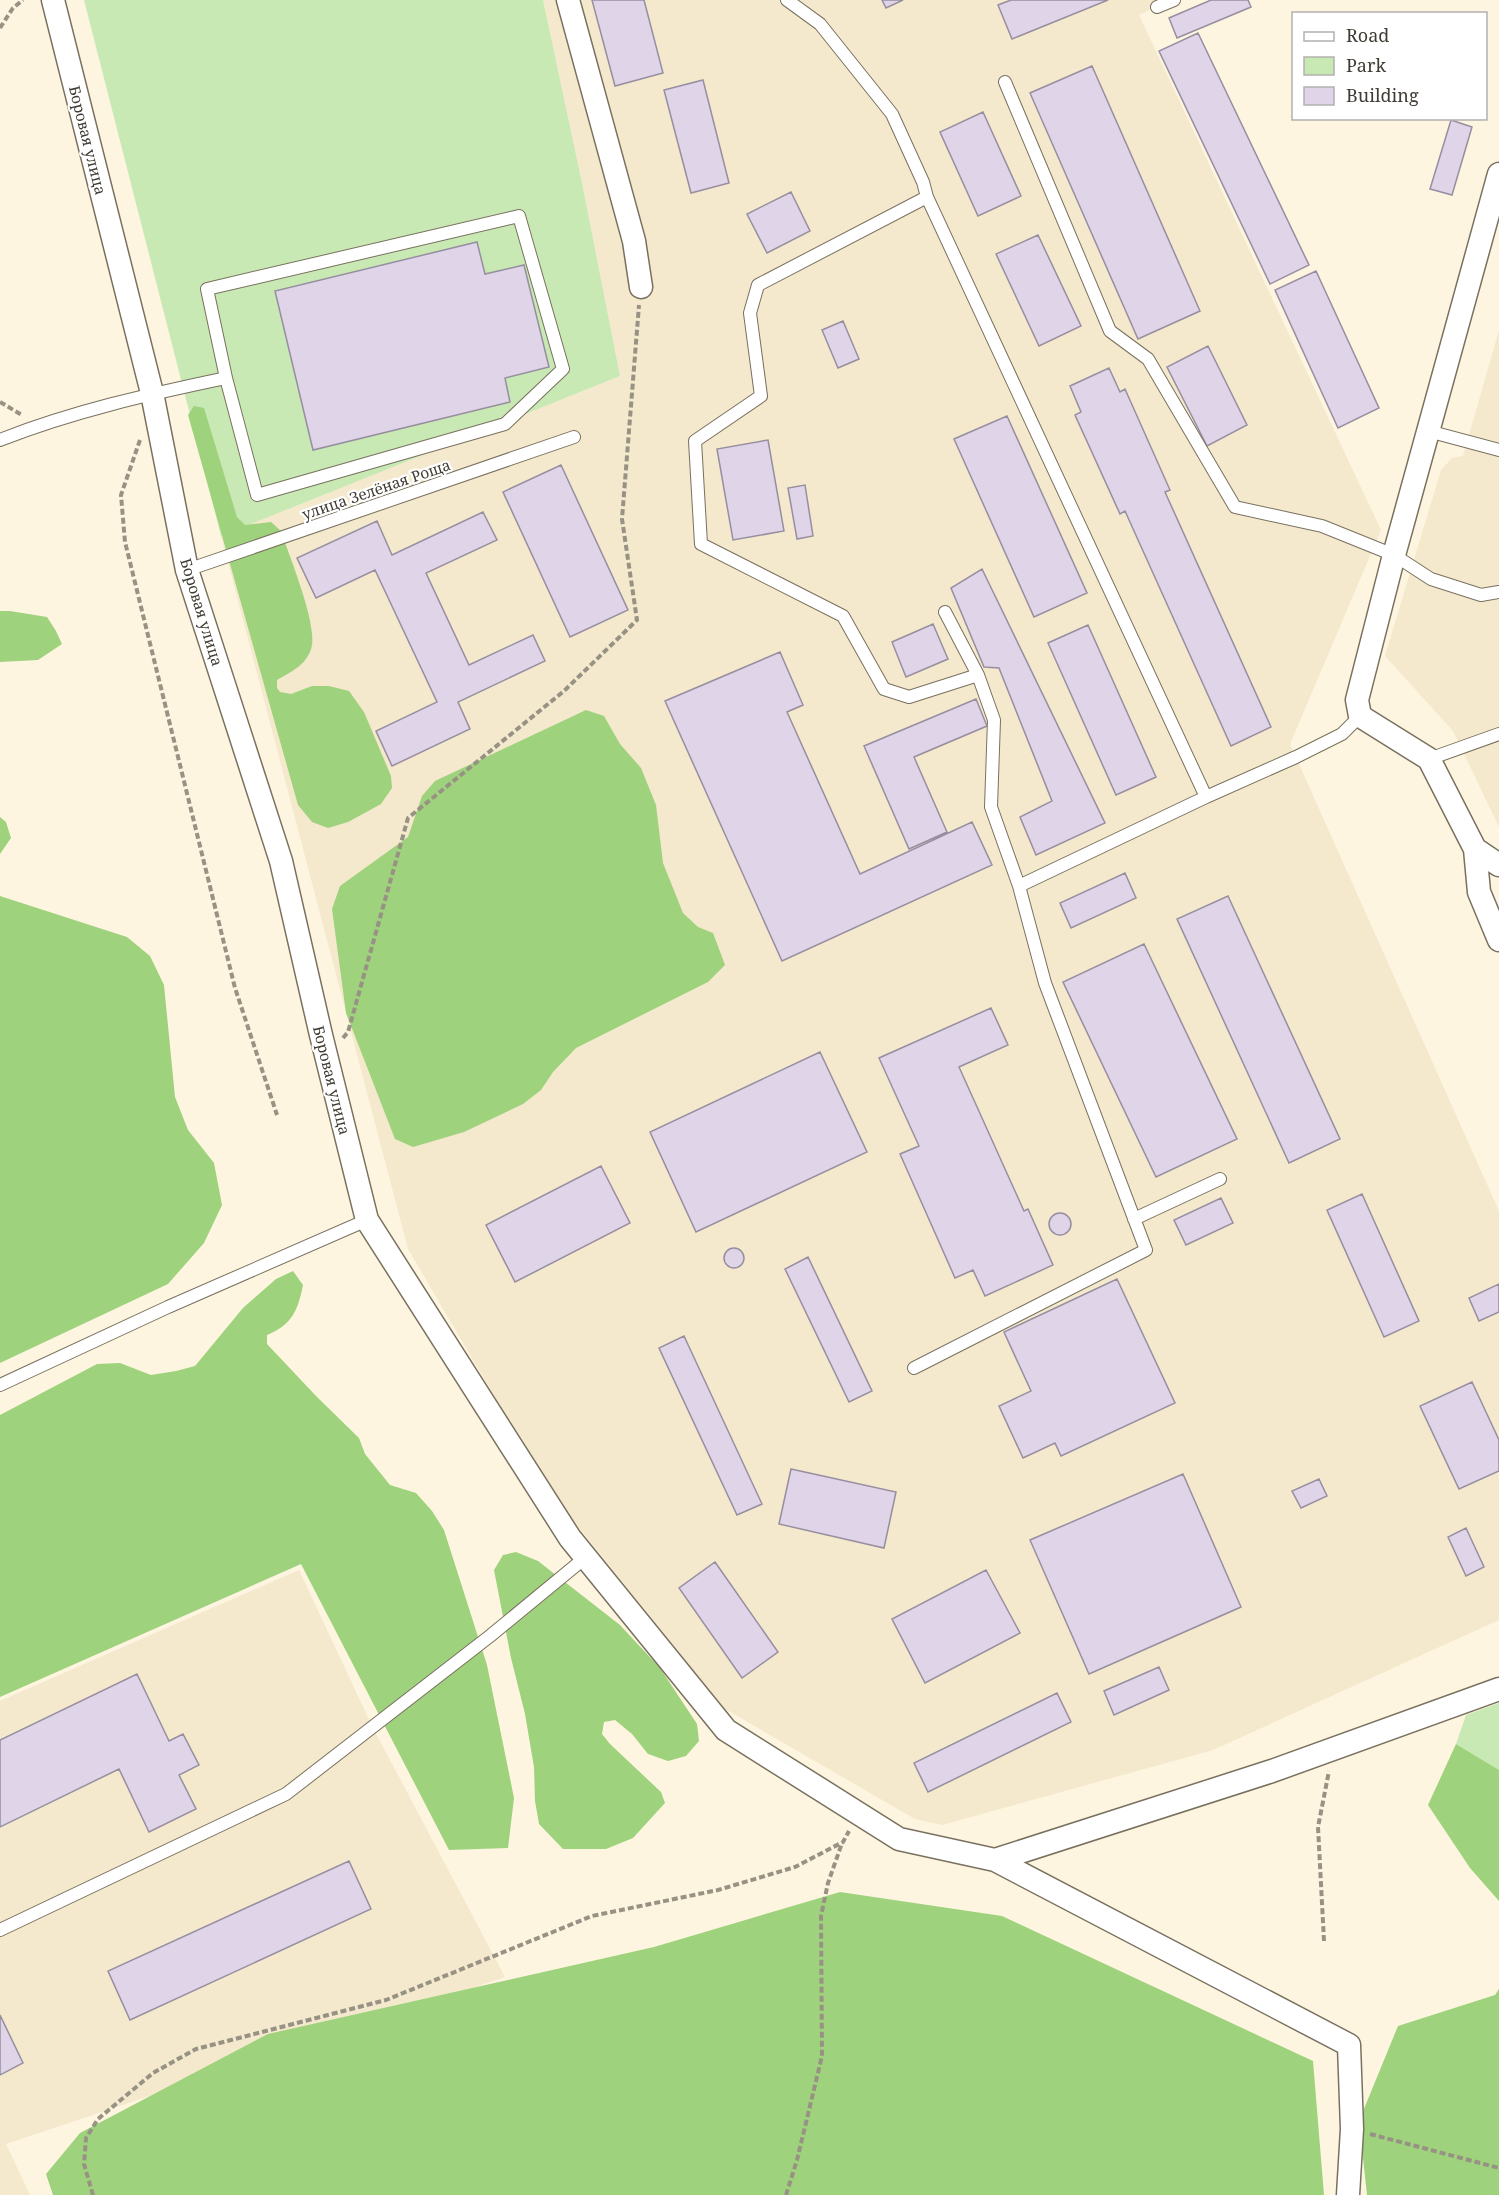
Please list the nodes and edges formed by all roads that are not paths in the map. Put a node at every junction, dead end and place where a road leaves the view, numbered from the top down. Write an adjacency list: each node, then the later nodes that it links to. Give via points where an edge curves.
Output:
1 (53, 0): 11 (street, Боровая улица)
2 (568, 0): 9 (street, via 634,241)
3 (787, 0): 8 (lane, via 820,24 892,114)
4 (1174, 0): 5 (lane)
5 (1157, 8)
6 (1005, 82): 16 (lane, via 1110,331 1148,359 1235,507 1322,526)
7 (1499, 174): 12 (street)
8 (927, 197): 20 (lane, via 758,285 750,313 761,396 695,441 701,543 843,615 884,689 909,697); 24 (lane)
9 (641, 287)
10 (226, 378): 10 (lane, via 207,289 519,216 563,369 505,424 257,495); 11 (lane)
11 (152, 393): 14 (lane, via 38,425); 17 (street, Боровая улица)
12 (1428, 431): 15 (lane); 16 (street)
13 (574, 437): 17 (lane, улица Зелёная Роща)
14 (0, 440)
15 (1499, 450)
16 (1394, 555): 18 (lane, via 1431,579 1480,595); 21 (street, via 1357,700)
17 (188, 570): 31 (street, Боровая улица, via 281,861)
18 (1499, 592)
19 (945, 612): 20 (lane)
20 (978, 675): 27 (lane, via 994,720 991,807)
21 (1360, 716): 23 (street); 24 (lane, via 1342,734)
22 (1499, 734): 23 (lane)
23 (1429, 759): 25 (street)
24 (1206, 797): 27 (lane)
25 (1475, 849): 26 (street); 28 (street, via 1479,892)
26 (1499, 865)
27 (1019, 886): 30 (lane, via 1045,983)
28 (1499, 940)
29 (1220, 1179): 30 (lane)
30 (1134, 1219): 32 (lane, via 1146,1250)
31 (367, 1220): 33 (lane); 34 (street, Боровая улица, via 570,1538)
32 (914, 1368)
33 (0, 1385)
34 (586, 1557): 36 (street, Боровая улица, via 726,1730 899,1839); 37 (lane, via 286,1794)
35 (1499, 1689): 36 (street, via 1272,1771)
36 (994, 1860): 38 (street, Боровая улица, via 1348,2044 1352,2129)
37 (0, 1930)
38 (1348, 2195)

